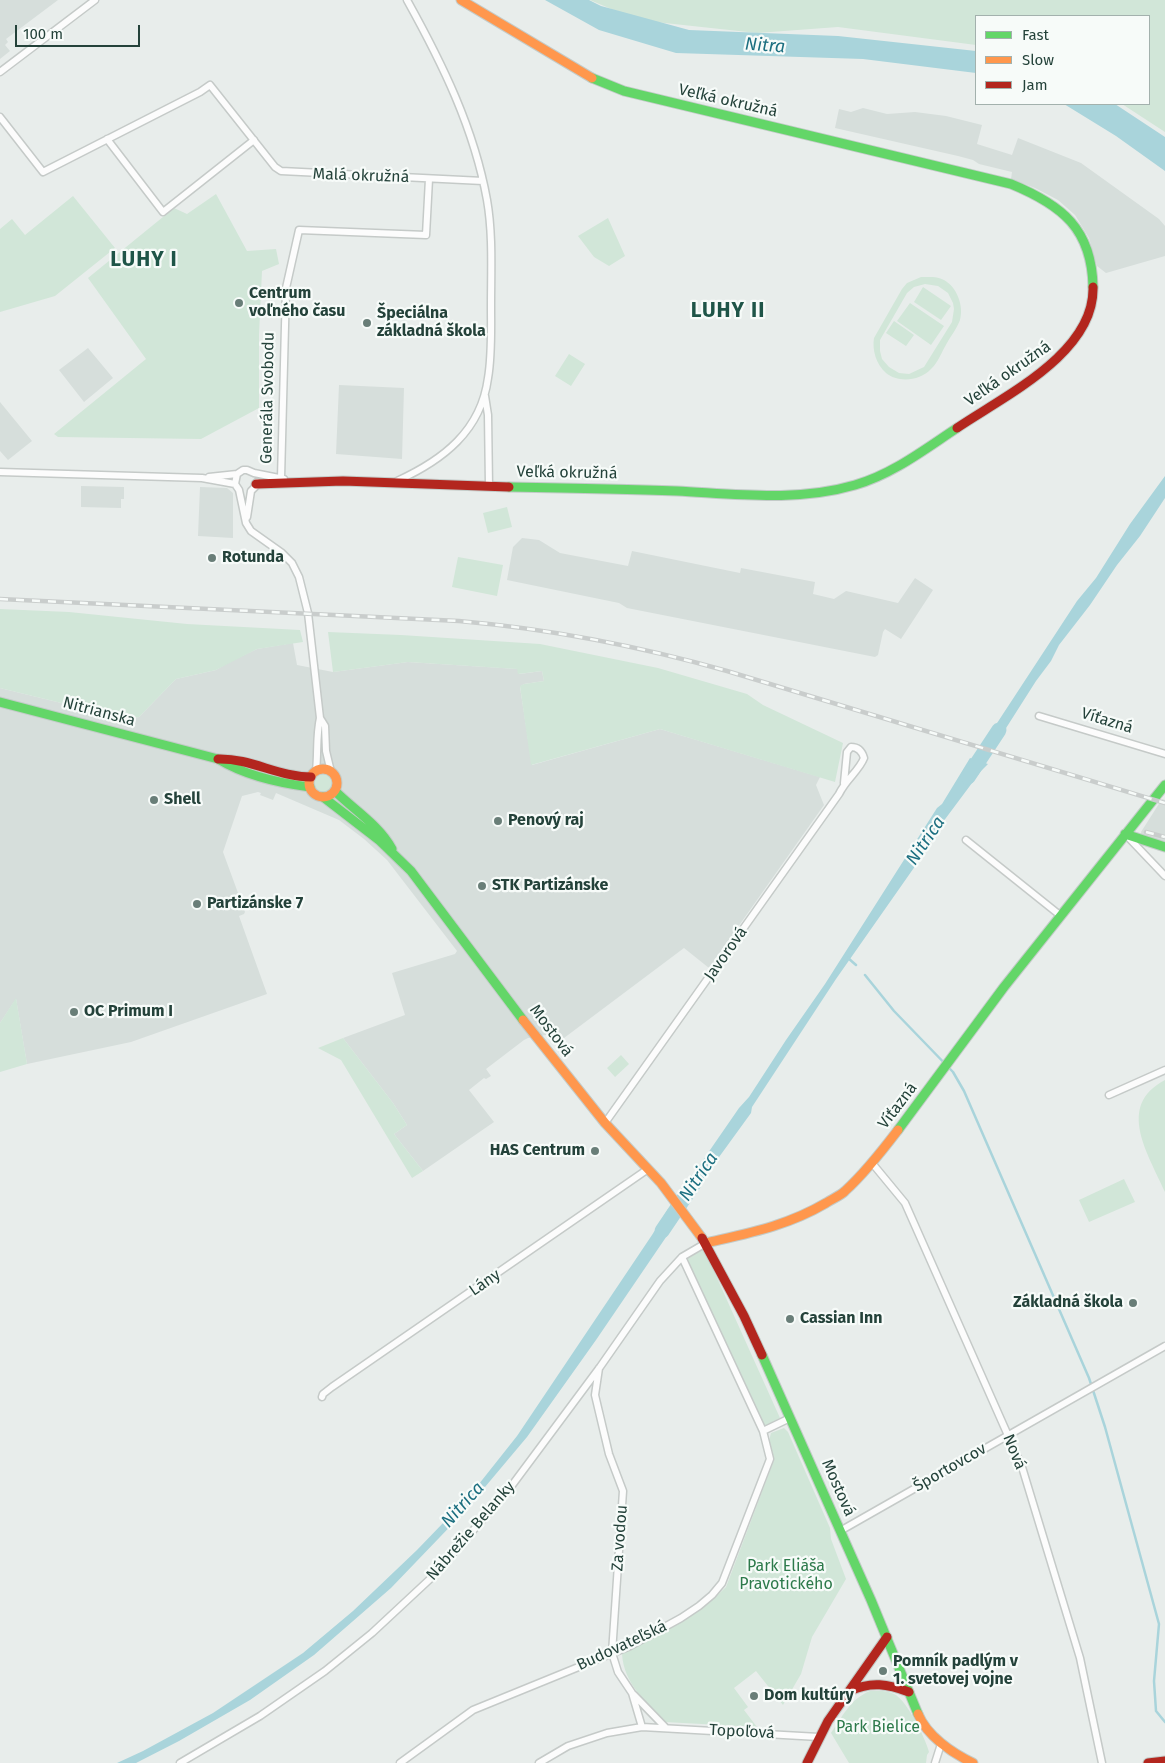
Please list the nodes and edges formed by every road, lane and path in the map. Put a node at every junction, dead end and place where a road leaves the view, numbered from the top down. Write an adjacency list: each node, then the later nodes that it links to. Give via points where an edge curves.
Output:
1 (407, 0): 9 (street, via 450,82)
2 (460, 0): 18 (main road, Veľká okružná, via 595,80 624,91 1011,184 1038,194 1073,222 1086,243 1093,273 1094,290 1086,322 1058,359 933,444 855,485 823,493 800,494)
3 (94, 1): 4 (street)
4 (0, 72)
5 (0, 117): 6 (street, via 43,172)
6 (107, 140): 7 (street, Malá okružná, via 210,85); 7 (street, via 163,212)
7 (254, 140): 8 (street, Malá okružná, via 275,167 285,173)
8 (429, 179): 9 (street, Malá okružná); 15 (street, Generála Svobodu, via 426,236 299,230 286,288)
9 (483, 181): 10 (street, via 491,280)
10 (485, 394): 17 (street, via 476,417 456,443 423,469); 18 (street)
11 (0, 472): 14 (street)
12 (237, 474): 13 (street, via 247,470); 14 (street); 19 (street)
13 (254, 474): 15 (street); 20 (street)
14 (202, 478): 19 (street)
15 (281, 478): 16 (street)
16 (292, 481): 17 (main road, Generála Svobodu); 20 (main road, Generála Svobodu)
17 (396, 482): 18 (main road, Veľká okružná)
18 (489, 486)
19 (237, 487): 20 (street, via 245,492); 21 (street)
20 (254, 488): 21 (street)
21 (246, 523): 24 (street, via 251,531 292,563 299,577 308,613)
22 (0, 702): 26 (main road, Nitrianska)
23 (1039, 716): 25 (street, Víťazná)
24 (320, 718): 27 (street, via 325,726); 28 (street)
25 (1165, 754)
26 (218, 759): 28 (main road, via 238,759 291,776); 31 (main road, via 287,786)
27 (331, 772): 28 (main road, via 323,769); 32 (main road, via 337,780)
28 (313, 774): 31 (main road)
29 (844, 783): 29 (street, Javorová, via 864,758 855,747 847,752); 42 (street, Javorová)
30 (1165, 785): 34 (main road, Víťazná)
31 (310, 787): 33 (main road, via 316,795)
32 (335, 791): 33 (main road); 37 (main road, Mostová, via 368,820 390,844)
33 (323, 797): 37 (main road, Mostová)
34 (1125, 834): 36 (main road); 38 (street); 39 (main road, Víťazná)
35 (966, 840): 39 (street)
36 (1165, 847)
37 (393, 852): 42 (main road, Mostová, via 412,870 556,1063)
38 (1165, 876)
39 (1061, 916): 43 (main road, Víťazná)
40 (1165, 1070): 41 (street)
41 (1109, 1095)
42 (605, 1123): 44 (main road, Mostová)
43 (872, 1163): 45 (main road, Víťazná, via 844,1192 794,1220); 52 (street, Nová, via 905,1203)
44 (648, 1169): 45 (main road, Mostová); 49 (street, Lány)
45 (706, 1243): 46 (street, Nábrežie Belanky); 50 (main road, Mostová, via 741,1309)
46 (682, 1257): 48 (street, Nábrežie Belanky, via 660,1281); 51 (street, Budovateľská)
47 (1165, 1346): 52 (street, Športovcov)
48 (600, 1367): 55 (street, Za vodou, via 594,1395 609,1454 623,1491); 64 (street, Nábrežie Belanky, via 507,1492 430,1579 325,1671 260,1716)
49 (322, 1397)
50 (790, 1418): 51 (street); 53 (main road, Mostová)
51 (763, 1431): 55 (street, Budovateľská, via 770,1459 722,1583 712,1596 681,1618)
52 (1008, 1435): 53 (street, Športovcov); 70 (street, Nová, via 1022,1467 1080,1658)
53 (840, 1531): 54 (main road, Mostová)
54 (887, 1637): 56 (main road); 57 (main road, Mostová)
55 (612, 1653): 58 (street, via 618,1672); 65 (street, Budovateľská, via 473,1710)
56 (849, 1691): 57 (main road, via 877,1683); 61 (main road)
57 (909, 1692): 62 (main road, Mostová, via 920,1718)
58 (632, 1693): 59 (street); 60 (street)
59 (642, 1727): 60 (street, Topoľová); 66 (street, Topoľová, via 607,1733 568,1746)
60 (666, 1728): 61 (street, Topoľová)
61 (819, 1737): 67 (main road)
62 (941, 1744): 68 (street); 69 (main road, Mostová)
63 (1165, 1761): 71 (main road)
64 (180, 1763)
65 (400, 1763)
66 (539, 1763)
67 (806, 1763)
68 (935, 1763)
69 (973, 1763)
70 (1102, 1763)
71 (1148, 1763)

